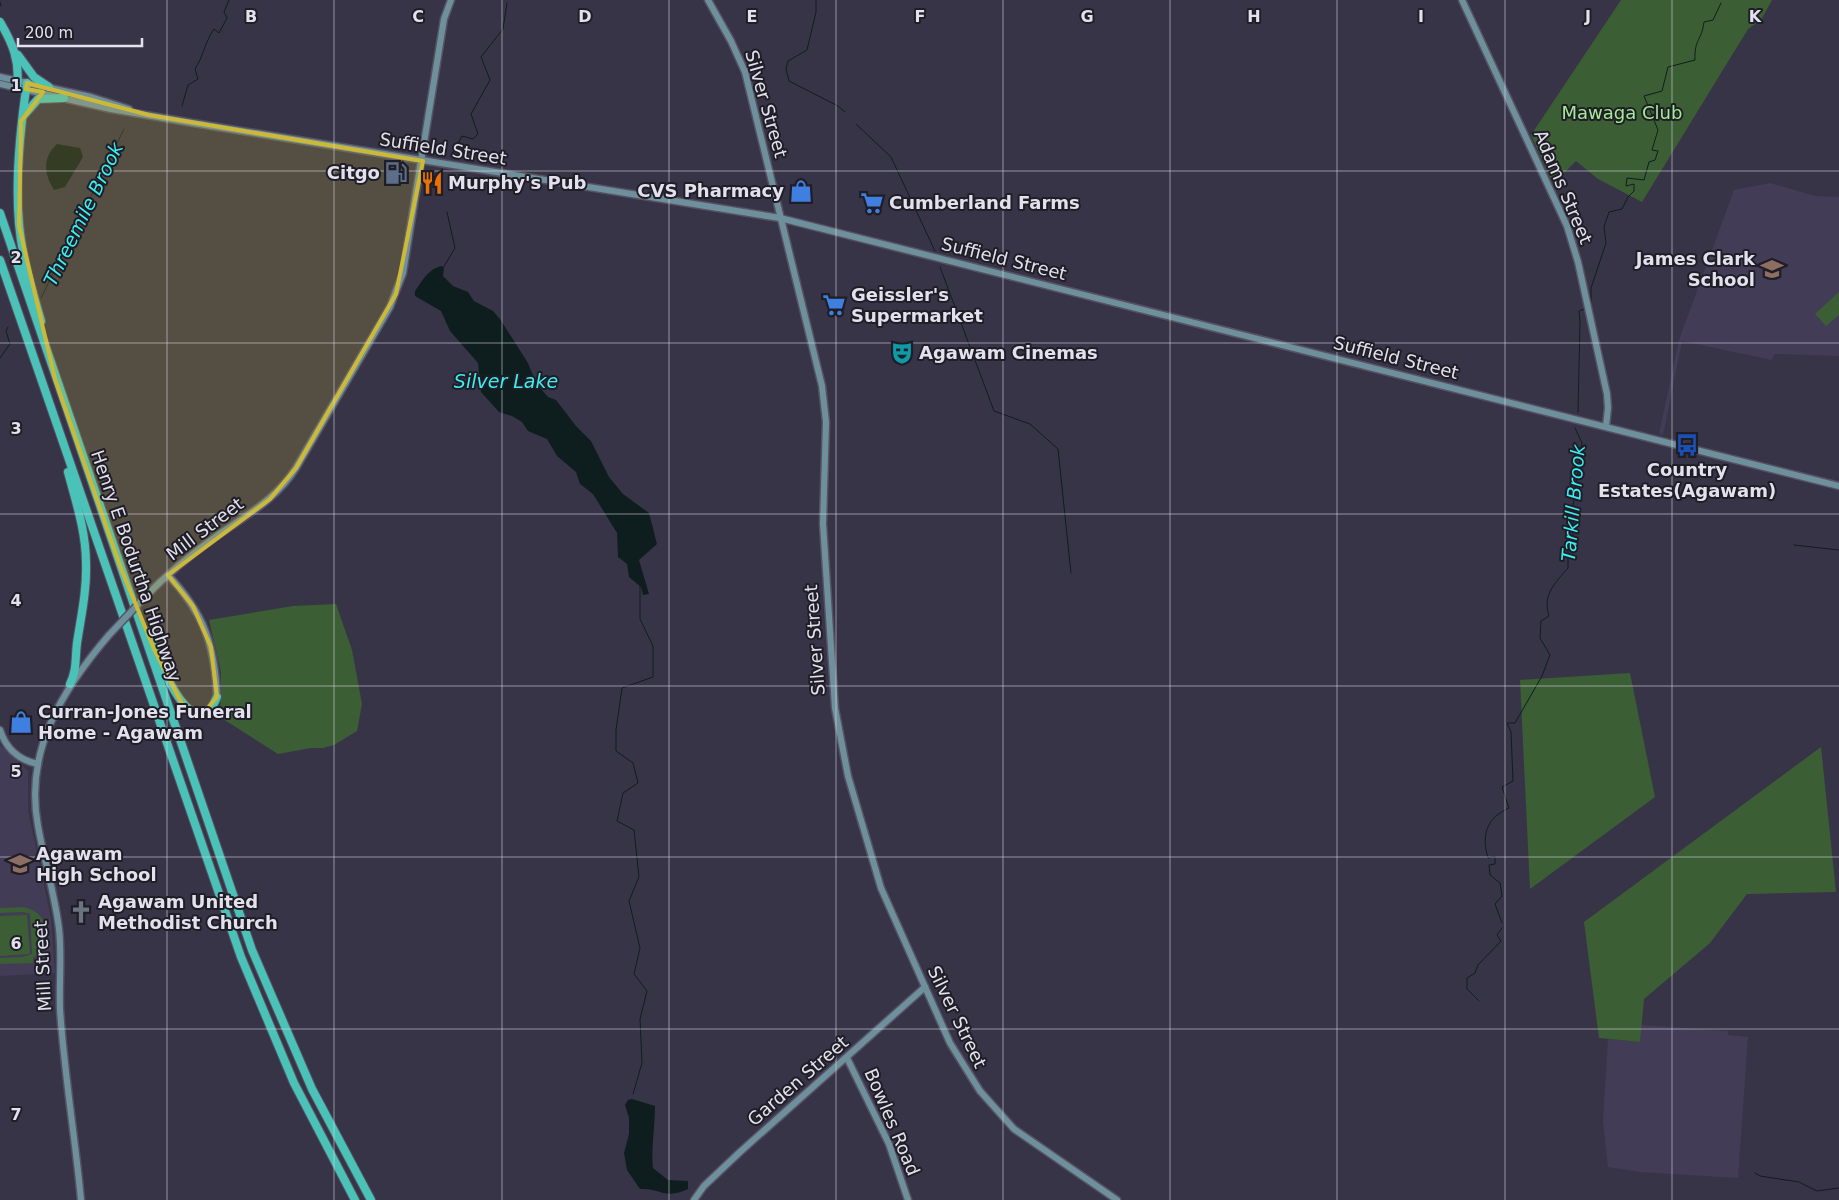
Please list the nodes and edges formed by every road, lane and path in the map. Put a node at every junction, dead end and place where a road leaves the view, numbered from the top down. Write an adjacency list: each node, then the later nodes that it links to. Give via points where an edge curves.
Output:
1 (451, 0): 14 (street, Mill Street, via 444,19)
2 (708, 0): 16 (street, Silver Street, via 732,41 745,72)
3 (1462, 0): 22 (street, Adams Street, via 1573,242 1606,394)
4 (0, 22): 5 (highway)
5 (13, 46): 8 (highway, via 19,65); 10 (highway, via 32,75)
6 (0, 77): 8 (street, Suffield Street)
7 (0, 84): 8 (street, Suffield Street)
8 (17, 84): 9 (street, Suffield Street)
9 (27, 86): 10 (street, Suffield Street); 11 (street, Suffield Street); 13 (highway)
10 (49, 87): 12 (street, Suffield Street)
11 (64, 98): 12 (street, Suffield Street); 13 (highway, via 38,99)
12 (149, 115): 14 (street, Suffield Street)
13 (21, 121): 20 (highway, via 17,189 19,226)
14 (423, 162): 16 (street, Suffield Street); 25 (street, Mill Street, via 403,273 396,294 296,468 270,499)
15 (0, 213): 20 (highway, Henry E Bodurtha Highway)
16 (780, 218): 22 (street, Suffield Street); 30 (street, Silver Street, via 824,399 824,534 833,689 841,747 878,880)
17 (0, 260): 19 (highway, Henry E Bodurtha Highway)
18 (0, 271): 19 (highway)
19 (24, 330): 21 (highway, Henry E Bodurtha Highway)
20 (55, 379): 24 (highway, Henry E Bodurtha Highway)
21 (52, 410): 26 (highway, via 80,516 86,553 77,667); 33 (highway, Henry E Bodurtha Highway, via 243,964 300,1096)
22 (1606, 426): 23 (street, Suffield Street)
23 (1839, 486)
24 (120, 566): 27 (highway, via 156,654 182,704 191,712 202,713 211,708); 34 (highway, Henry E Bodurtha Highway, via 258,964 312,1089)
25 (168, 575): 26 (street, Mill Street, bridge, via 109,635); 27 (street, via 189,599 206,631 215,662)
26 (70, 684): 29 (street, Mill Street, via 50,721)
27 (217, 697)
28 (0, 730): 29 (street, via 11,751 26,761)
29 (38, 764): 32 (street, Mill Street, via 35,784 37,819 59,928 60,1009)
30 (925, 988): 31 (street, Garden Street); 37 (street, Silver Street, via 954,1052 989,1103 1020,1134)
31 (847, 1058): 35 (street, Garden Street, via 740,1152); 36 (street, Bowles Road, via 889,1144)
32 (81, 1200)
33 (355, 1200)
34 (371, 1200)
35 (694, 1200)
36 (908, 1200)
37 (1117, 1200)

